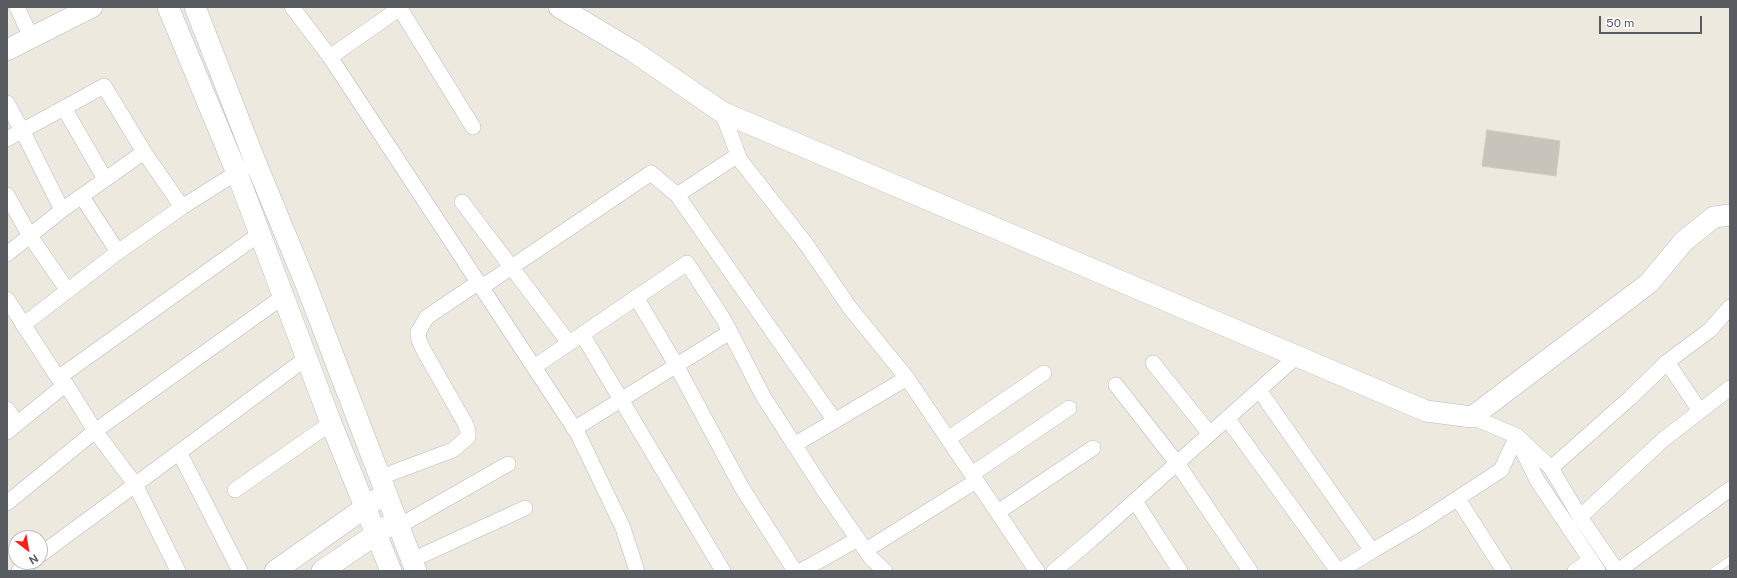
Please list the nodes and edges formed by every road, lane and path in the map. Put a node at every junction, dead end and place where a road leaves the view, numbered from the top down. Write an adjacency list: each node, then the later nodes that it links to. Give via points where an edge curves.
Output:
1 (17, 7): 9 (street)
2 (92, 7): 8 (street)
3 (168, 7): 21 (street)
4 (195, 7): 20 (street)
5 (292, 7): 11 (street)
6 (400, 7): 11 (street); 15 (street)
7 (559, 7): 14 (street, via 633,51)
8 (69, 12): 9 (street)
9 (31, 37): 10 (street)
10 (7, 50)
11 (330, 57): 35 (street)
12 (7, 103): 16 (street)
13 (64, 108): 16 (street); 18 (street, via 104,86); 22 (street)
14 (722, 112): 19 (street); 46 (street)
15 (473, 127)
16 (22, 130): 17 (street); 28 (street)
17 (7, 139)
18 (144, 152): 22 (street); 27 (street)
19 (738, 155): 24 (street); 52 (street, via 806,244 850,308)
20 (255, 161): 21 (street); 79 (street)
21 (237, 173): 27 (street); 30 (street)
22 (105, 179): 25 (street)
23 (7, 195): 31 (street)
24 (677, 195): 34 (street, via 651,173); 63 (street)
25 (82, 198): 28 (street); 32 (street)
26 (462, 202): 34 (street)
27 (182, 207): 32 (street)
28 (62, 210): 31 (street)
29 (1730, 215): 61 (street, via 1714,217 1684,241 1650,283)
30 (261, 233): 37 (street); 53 (street)
31 (30, 236): 33 (street); 36 (street)
32 (118, 252): 36 (street)
33 (7, 254)
34 (512, 267): 35 (street); 44 (street)
35 (480, 284): 50 (street); 79 (street, via 427,317 418,332 424,351 465,423 468,437 453,450)
36 (68, 291): 41 (street)
37 (284, 296): 45 (street); 67 (street)
38 (636, 297): 42 (street, via 687,263); 43 (street); 49 (street)
39 (7, 299): 41 (street)
40 (1730, 307): 47 (street, via 1710,330)
41 (23, 325): 53 (street)
42 (730, 332): 49 (street); 71 (street, via 763,396)
43 (582, 334): 44 (street); 57 (street)
44 (569, 343): 50 (street)
45 (308, 357): 64 (street); 73 (street)
46 (1296, 357): 56 (street); 61 (street, via 1426,411)
47 (1667, 362): 60 (street); 76 (street)
48 (1153, 363): 68 (street)
49 (677, 366): 57 (street); 105 (street, via 742,488)
50 (534, 367): 66 (street)
51 (1044, 373): 70 (street)
52 (907, 378): 63 (street); 70 (street)
53 (62, 381): 65 (street); 67 (street)
54 (1116, 385): 74 (street)
55 (1730, 388): 60 (street)
56 (1259, 390): 62 (street); 93 (street)
57 (620, 400): 66 (street); 104 (street)
58 (1070, 408): 77 (street)
59 (7, 409): 65 (street)
60 (1700, 412): 88 (street, via 1664,439)
61 (1472, 417): 69 (street)
62 (1227, 418): 68 (street); 112 (street)
63 (835, 421): 71 (street)
64 (331, 423): 81 (street); 85 (street)
65 (12, 428)
66 (574, 429): 103 (street, via 623,528)
67 (95, 431): 78 (street); 84 (street)
68 (1210, 434): 74 (street)
69 (1517, 436): 76 (street); 82 (street, via 1500,470); 97 (street, via 1537,480)
70 (948, 438): 77 (street)
71 (794, 445): 91 (street)
72 (1093, 448): 87 (street)
73 (179, 452): 78 (street); 99 (street)
74 (1177, 463): 83 (street); 111 (street)
75 (508, 464): 89 (street)
76 (1551, 468): 88 (street)
77 (974, 477): 87 (street); 91 (street)
78 (135, 484): 92 (street); 98 (street)
79 (384, 485): 85 (street); 89 (street)
80 (1730, 489): 115 (street)
81 (235, 490)
82 (1458, 499): 93 (street); 113 (street)
83 (1135, 501): 96 (street); 110 (street)
84 (7, 503)
85 (366, 507): 90 (street); 100 (street)
86 (525, 508): 95 (street)
87 (998, 512): 108 (street)
88 (1580, 517): 115 (street)
89 (398, 523): 90 (street); 95 (street)
90 (376, 533): 101 (street); 102 (street)
91 (862, 544): 106 (street); 107 (street, via 871,558)
92 (48, 549)
93 (1372, 551): 112 (street)
94 (1730, 560): 116 (lane)
95 (414, 565)
96 (1070, 566): 109 (street)
97 (1594, 566): 114 (street)
98 (178, 571)
99 (240, 571)
100 (275, 571)
101 (322, 571)
102 (391, 571)
103 (637, 571)
104 (723, 571)
105 (795, 571)
106 (801, 571)
107 (886, 571)
108 (1037, 571)
109 (1054, 571)
110 (1180, 571)
111 (1250, 571)
112 (1338, 571)
113 (1504, 571)
114 (1575, 571)
115 (1618, 571)
116 (1714, 571)

